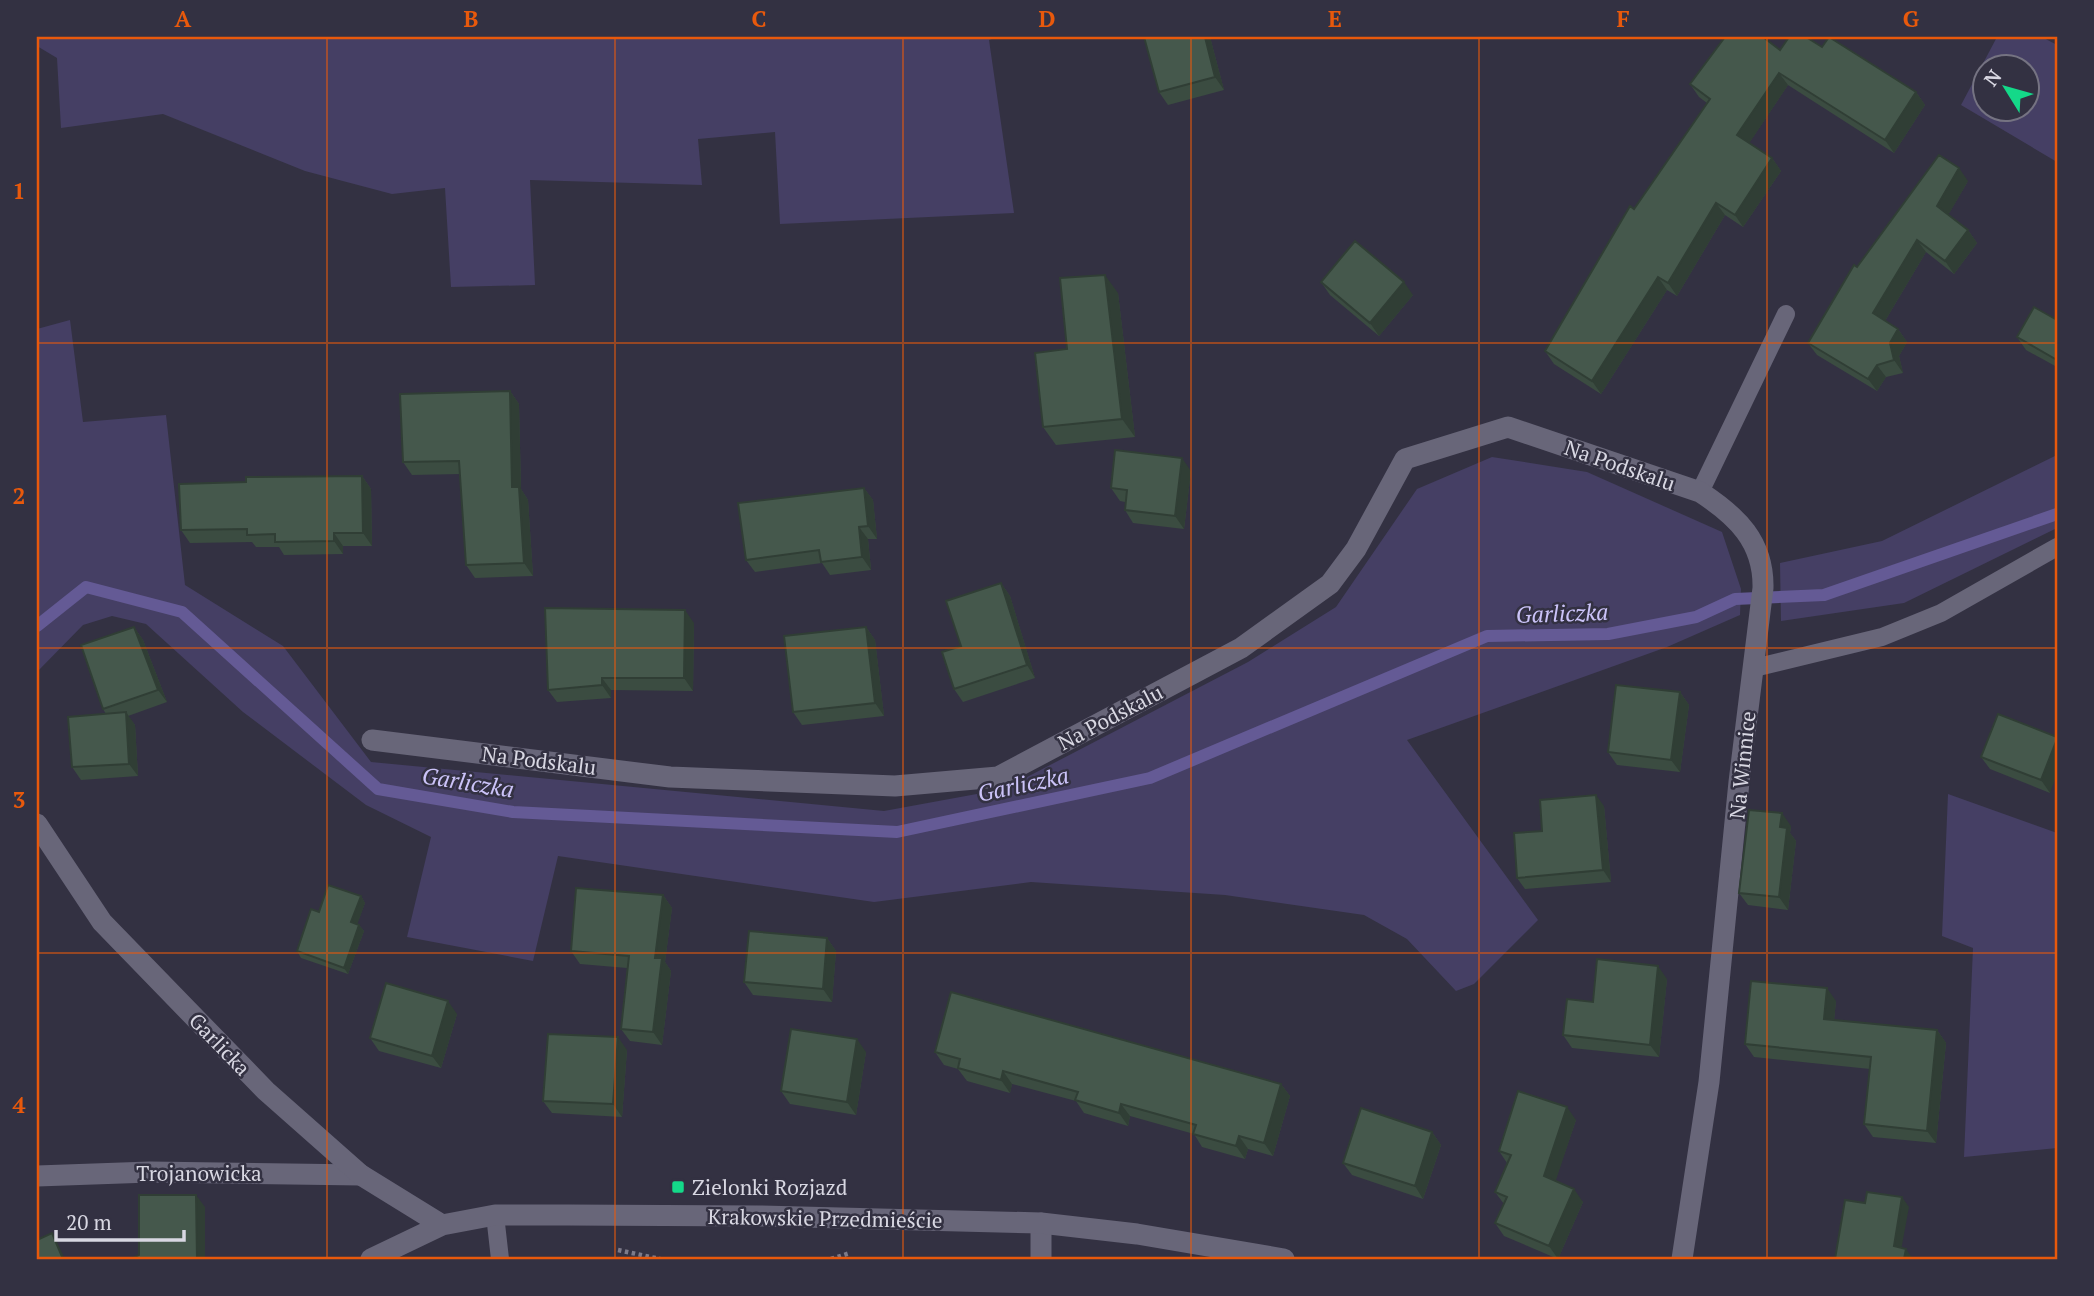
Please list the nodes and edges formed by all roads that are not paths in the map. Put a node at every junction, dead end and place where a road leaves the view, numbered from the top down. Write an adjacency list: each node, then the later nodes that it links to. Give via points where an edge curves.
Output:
1 (1786, 314): 2 (lane)
2 (1700, 492): 4 (street, Na Winnice, via 1727,509 1759,552 1764,570); 5 (street, Na Podskalu, via 1508,427 1405,459 1356,549 1330,584 1241,648 998,777 895,786 670,777)
3 (2057, 547): 4 (lane, via 1941,612 1882,637)
4 (1754, 668): 16 (street, Na Winnice, via 1709,1083)
5 (372, 740)
6 (37, 824): 7 (street, Garlicka, via 102,922 266,1090)
7 (361, 1175): 8 (street, Trojanowicka, via 150,1172); 11 (street, Garlicka)
8 (37, 1176)
9 (495, 1215): 10 (street, Krakowskie Przedmieście); 11 (street, Krakowskie Przedmieście); 13 (lane)
10 (1041, 1223): 14 (street); 15 (street, Krakowskie Przedmieście)
11 (442, 1225): 12 (street, Krakowskie Przedmieście)
12 (371, 1259)
13 (500, 1259)
14 (1041, 1259)
15 (1284, 1259)
16 (1682, 1259)

